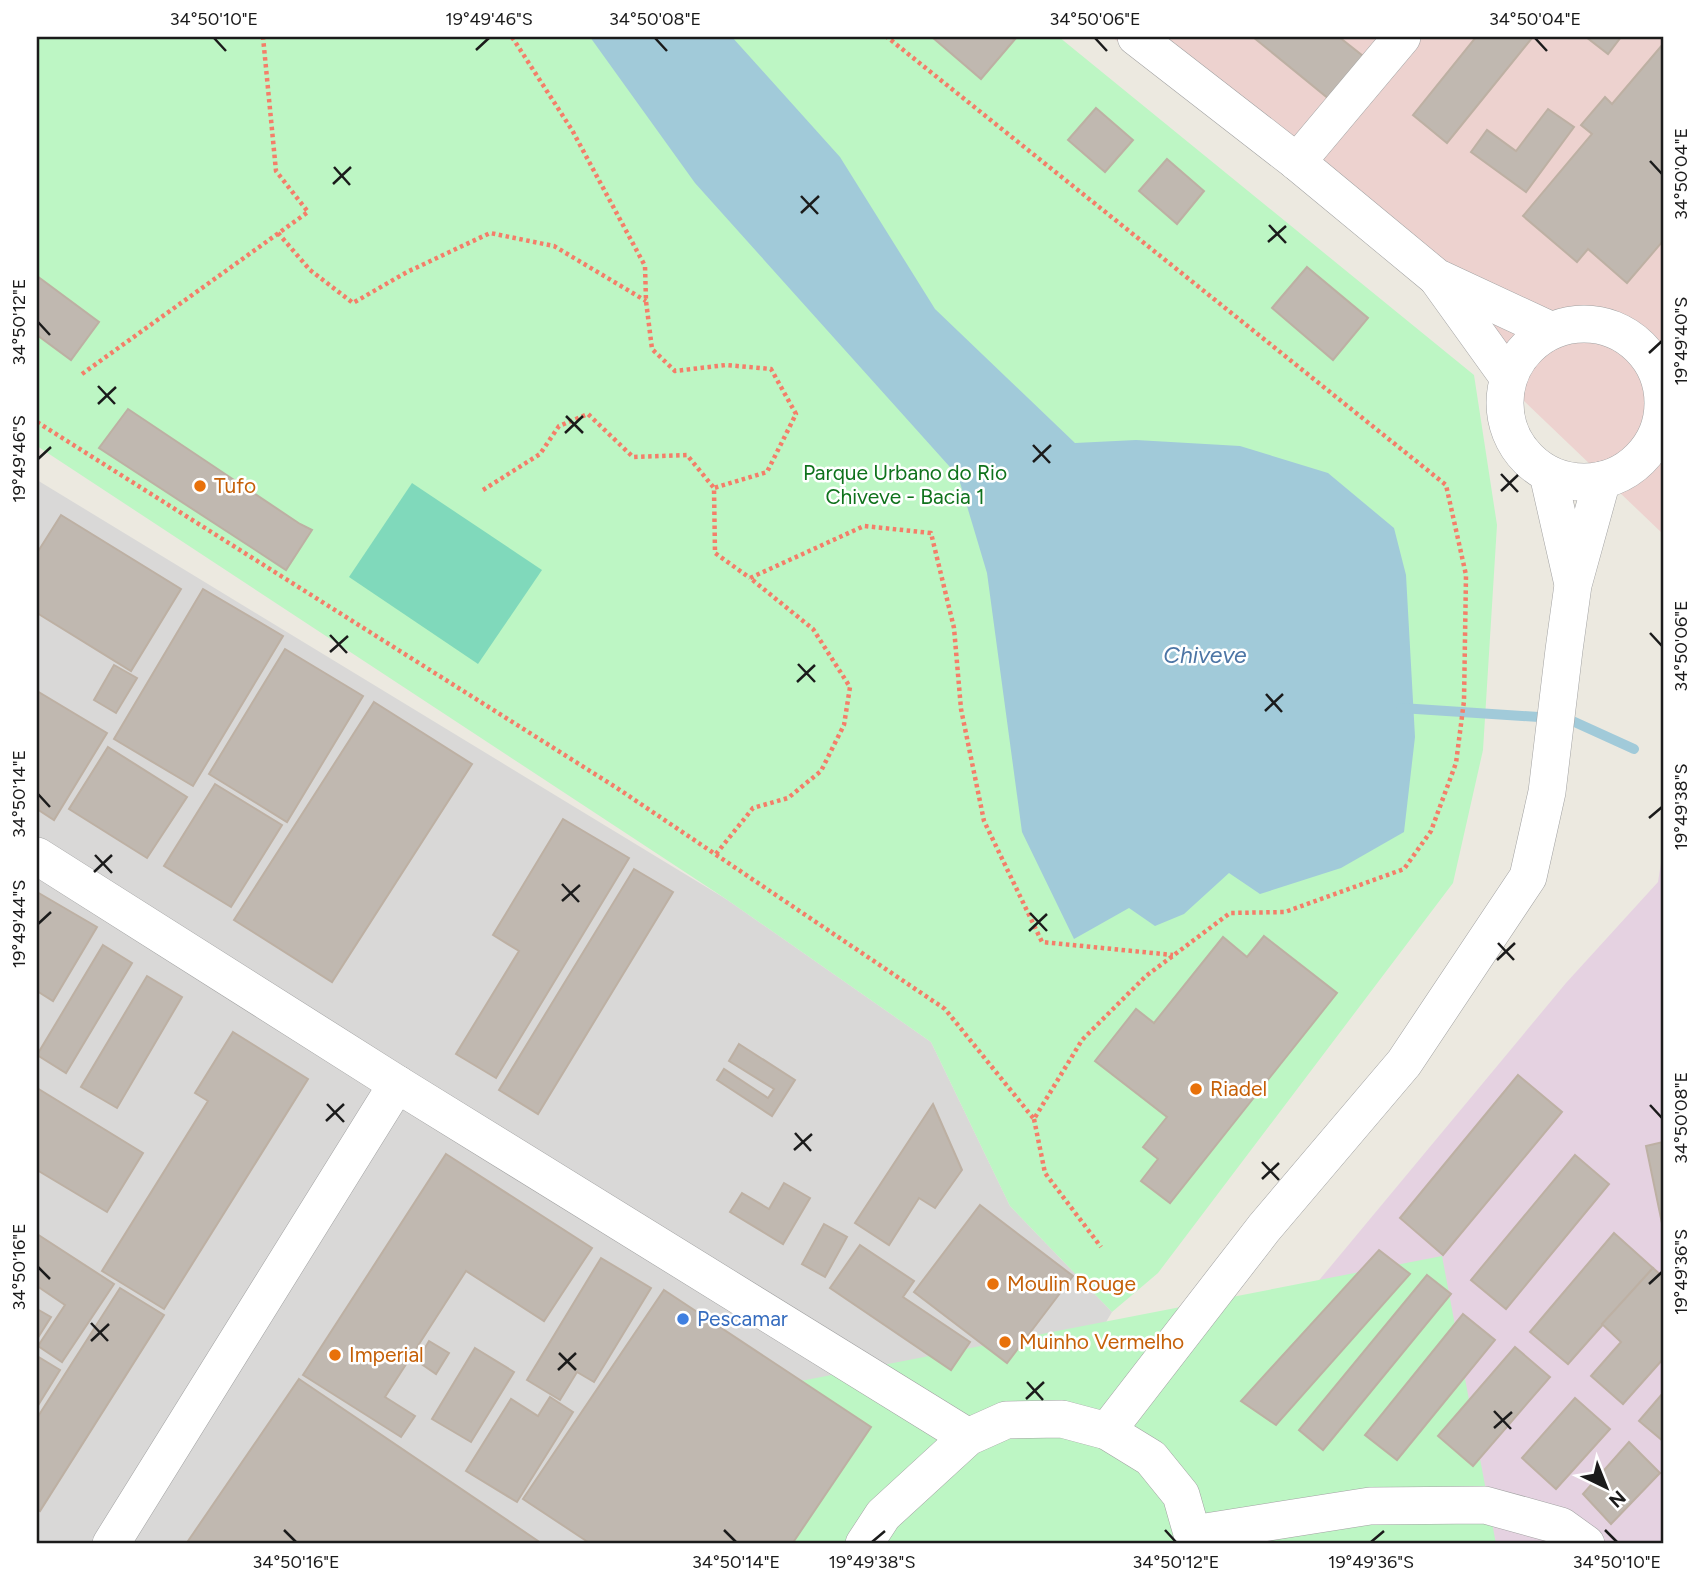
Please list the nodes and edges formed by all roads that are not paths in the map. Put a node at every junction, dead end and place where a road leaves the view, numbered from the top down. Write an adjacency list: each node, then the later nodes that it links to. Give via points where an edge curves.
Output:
1 (1136, 37): 3 (street)
2 (1402, 37): 3 (street)
3 (1297, 162): 4 (street)
4 (1436, 277): 5 (street); 7 (street)
5 (1550, 330): 6 (street, via 1586,322 1623,333); 7 (street, via 1524,349)
6 (1657, 351): 8 (street, via 1663,410)
7 (1508, 377): 9 (street, via 1504,415 1510,433 1525,457)
8 (1660, 439): 10 (street, via 1634,464)
9 (1548, 474): 10 (street, via 1574,482); 11 (street)
10 (1602, 480): 11 (street)
11 (1573, 585): 14 (street, via 1547,792 1528,877 1405,1063 1264,1228)
12 (37, 856): 13 (street)
13 (397, 1084): 15 (street); 17 (street)
14 (1107, 1430): 15 (street, via 1062,1419 1006,1420); 16 (street, via 1152,1458 1181,1495)
15 (968, 1437): 18 (street, via 883,1515)
16 (1194, 1539): 19 (street, via 1370,1506 1485,1505 1561,1525)
17 (111, 1544)
18 (864, 1544)
19 (1586, 1544)

